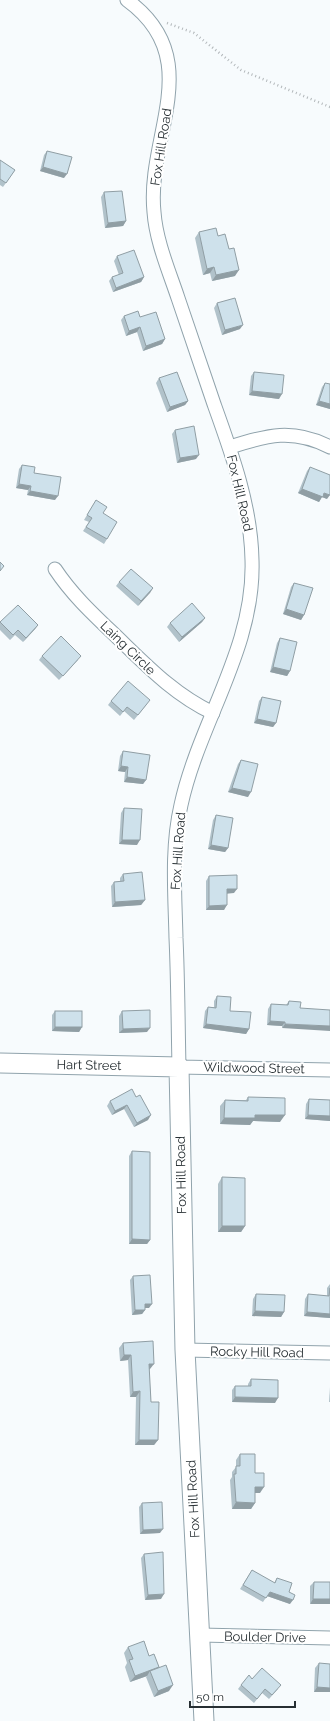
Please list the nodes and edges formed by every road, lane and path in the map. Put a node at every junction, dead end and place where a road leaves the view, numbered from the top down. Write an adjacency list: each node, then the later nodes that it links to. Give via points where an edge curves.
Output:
1 (127, 0): 2 (street, Fox Hill Road)
2 (154, 25): 3 (path, via 173,24 194,33 241,70); 4 (street, Fox Hill Road, via 166,51 169,79 153,188 154,219 174,286)
3 (330, 107)
4 (230, 448): 5 (street, via 261,437 289,434 305,437); 7 (street, Fox Hill Road, via 249,522 252,577 242,634)
5 (330, 448)
6 (55, 569): 7 (street, Laing Circle, via 71,592 162,681 185,699)
7 (213, 713): 9 (street, Fox Hill Road, via 185,789 177,825 174,877)
8 (0, 1063): 9 (street, Hart Street)
9 (179, 1066): 10 (street, Wildwood Street); 11 (street, Fox Hill Road)
10 (330, 1070)
11 (185, 1350): 12 (street, Rocky Hill Road); 13 (street, Fox Hill Road)
12 (330, 1353)
13 (200, 1635): 14 (street, Boulder Drive); 15 (street, Fox Hill Road)
14 (330, 1638)
15 (204, 1721)

